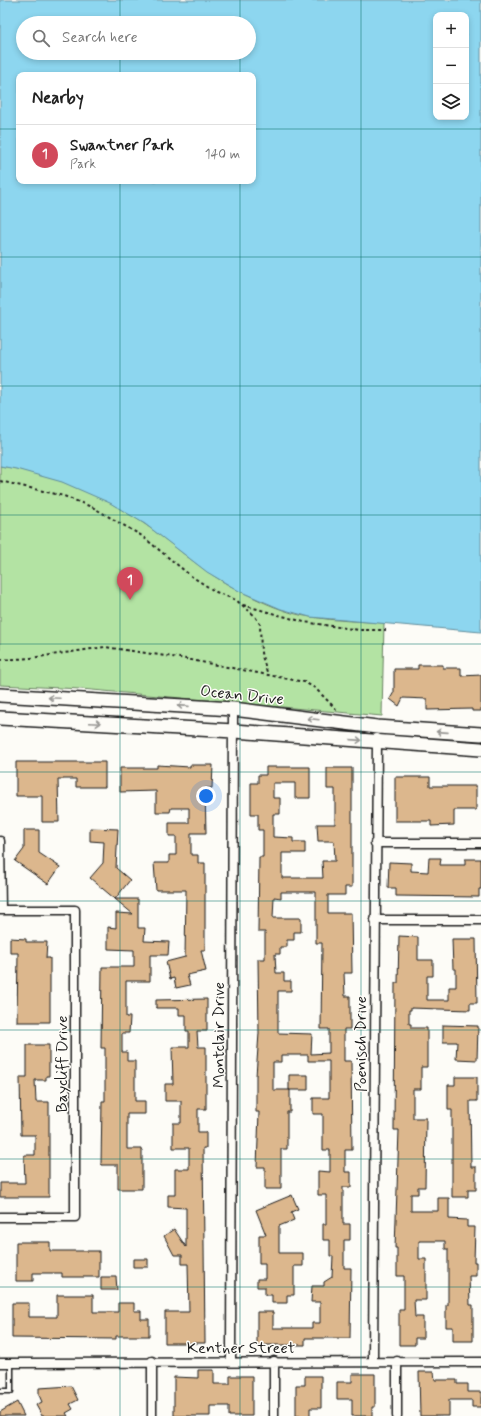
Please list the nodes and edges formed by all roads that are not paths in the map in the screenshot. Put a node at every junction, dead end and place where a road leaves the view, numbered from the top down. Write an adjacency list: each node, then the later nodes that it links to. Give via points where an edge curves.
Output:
1 (0, 695): 2 (main road, Ocean Drive, one-way to 1)
2 (132, 703): 3 (main road, Ocean Drive, one-way to 2); 5 (main road)
3 (233, 709): 6 (main road, Ocean Drive, one-way to 3); 7 (street, Montclair Drive)
4 (0, 718): 5 (main road, one-way to 5)
5 (132, 725): 7 (main road)
6 (377, 727): 8 (main road, Ocean Drive, one-way to 6); 9 (street, Poenisch Drive)
7 (234, 731): 9 (main road, one-way to 9); 22 (street, Montclair Drive)
8 (480, 734): 10 (main road)
9 (377, 741): 10 (main road); 12 (street, Poenisch Drive)
10 (479, 749)
11 (0, 841): 14 (street)
12 (376, 843): 13 (street); 15 (street, Poenisch Drive)
13 (481, 843)
14 (1, 910): 17 (street, Baycliff Drive, via 75,910 75,1217)
15 (375, 920): 16 (street); 20 (street, Poenisch Drive)
16 (481, 920)
17 (0, 1217)
18 (152, 1361): 21 (street, Kentner Street); 22 (street, Kentner Street); 27 (street)
19 (274, 1361): 20 (street, Kentner Street); 22 (street, Kentner Street); 28 (street)
20 (373, 1361): 23 (street, Kentner Street)
21 (11, 1362): 25 (street, Kentner Street); 26 (lane, via 11,1391)
22 (231, 1362)
23 (397, 1362): 24 (street, Kentner Street); 29 (street)
24 (481, 1362)
25 (0, 1363)
26 (0, 1391)
27 (152, 1416)
28 (274, 1416)
29 (397, 1416)

